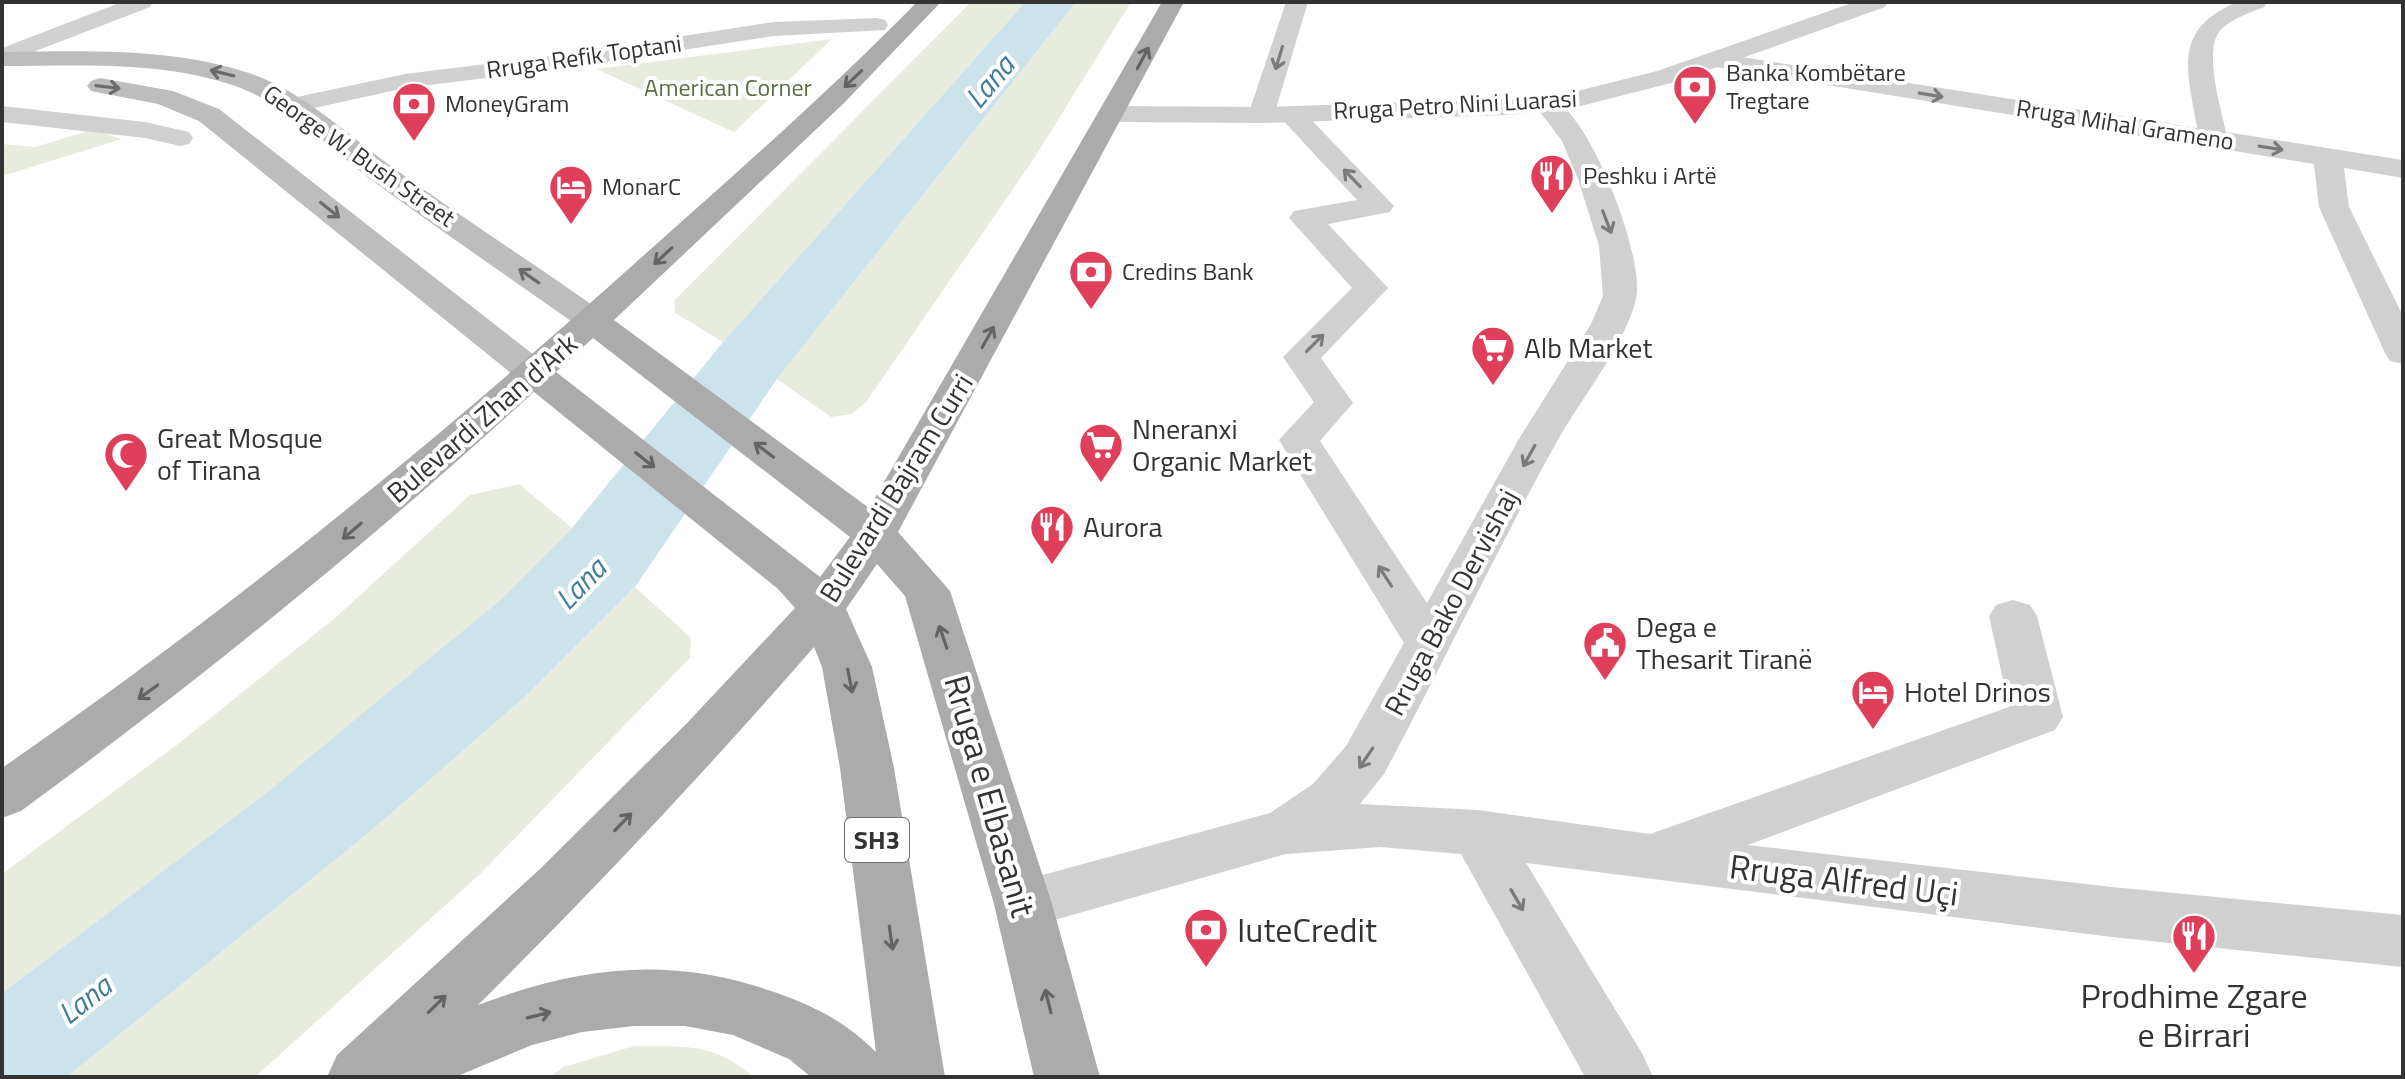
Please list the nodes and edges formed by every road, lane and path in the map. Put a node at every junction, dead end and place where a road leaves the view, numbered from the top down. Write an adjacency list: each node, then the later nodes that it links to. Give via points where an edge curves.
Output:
1 (142, 2): 9 (street)
2 (930, 2): 22 (main road, Bulevardi Zhan d'Ark, one-way to 22)
3 (1173, 2): 16 (main road, Bulevardi Bajram Curri, one-way to 3)
4 (1297, 2): 17 (street, one-way to 17)
5 (1877, 2): 8 (street, Rruga Petro Nini Luarasi)
6 (2256, 2): 19 (street, via 2219,20 2206,33 2201,60)
7 (877, 25): 14 (street, Rruga Refik Toptani, via 774,29 405,81)
8 (1768, 41): 10 (street, Rruga Petro Nini Luarasi); 12 (street, Rruga Mihal Grameno)
9 (2, 58): 14 (main road, George W. Bush Street, one-way to 9, via 258,85 208,70)
10 (1716, 60): 12 (street, Rruga Mihal Grameno); 13 (street, Rruga Petro Nini Luarasi, via 1625,88)
11 (2, 80): 24 (main road, George W. Bush Street, one-way to 24, via 145,92 209,115)
12 (1846, 81): 19 (street, Rruga Mihal Grameno, one-way to 19)
13 (1547, 104): 17 (street, Rruga Petro Nini Luarasi); 28 (street, Rruga Bako Dervishaj, one-way to 28, via 1575,140 1593,179 1615,246 1620,296 1609,324)
14 (292, 105): 22 (main road, George W. Bush Street, one-way to 14)
15 (2, 114): 18 (street)
16 (1114, 114): 17 (street, Rruga Petro Nini Luarasi); 25 (main road, Bulevardi Bajram Curri, one-way to 16)
17 (1276, 114): 28 (street, one-way to 17, via 1299,440 1334,403 1301,357 1371,288 1305,218 1379,206)
18 (180, 138)
19 (2213, 139): 20 (street, Rruga Mihal Grameno, one-way to 20)
20 (2328, 157): 21 (street, Rruga Mihal Grameno); 23 (street, via 2334,207)
21 (2403, 169)
22 (593, 321): 24 (main road, Bulevardi Zhan d'Ark); 25 (main road, Rruga e Elbasanit, one-way to 22)
23 (2403, 353)
24 (535, 374): 26 (main road, SH3, one-way to 26, via 794,578); 29 (main road, Bulevardi Zhan d'Ark, one-way to 29, via 254,610)
25 (875, 534): 26 (main road, Bulevardi Bajram Curri); 33 (main road, Rruga e Elbasanit, one-way to 25, via 927,591)
26 (822, 608): 35 (main road, Bulevardi Bajram Curri, one-way to 26, via 560,886); 38 (main road, SH3, one-way to 38, via 847,667 862,741)
27 (2013, 616): 32 (street, via 2037,717)
28 (1427, 641): 30 (street, Rruga Bako Dervishaj, one-way to 30, via 1378,739 1351,780)
29 (2, 796)
30 (1286, 831): 31 (street, Rruga Alfred Uçi, via 1380,825); 33 (street, Rruga Bako Dervishaj)
31 (1478, 833): 32 (street, Rruga Alfred Uçi); 40 (street, one-way to 40)
32 (1649, 857): 34 (street, Rruga Alfred Uçi)
33 (1023, 904): 39 (main road, Rruga e Elbasanit, one-way to 33)
34 (2403, 941)
35 (360, 1077)
36 (390, 1077): 37 (main road, one-way to 37, via 508,1023 596,1000 678,997 753,1009 819,1042)
37 (856, 1077)
38 (912, 1077)
39 (1067, 1077)
40 (1620, 1077)

